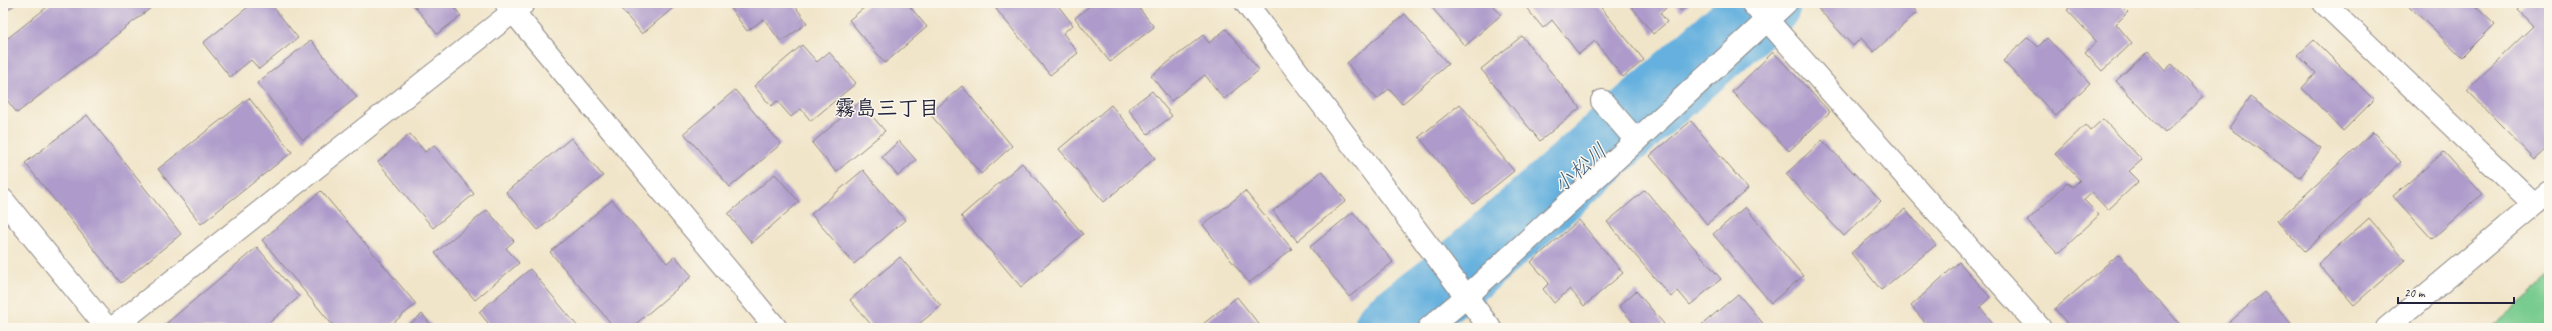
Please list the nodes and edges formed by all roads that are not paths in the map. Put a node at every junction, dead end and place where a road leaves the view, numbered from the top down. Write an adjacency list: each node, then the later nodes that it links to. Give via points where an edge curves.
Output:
1 (1246, 3): 11 (street)
2 (1752, 3): 6 (street)
3 (1786, 3): 6 (street)
4 (2324, 3): 9 (street)
5 (514, 6): 13 (street); 14 (street)
6 (1766, 20): 8 (street); 17 (street)
7 (1602, 101): 8 (street)
8 (1636, 139): 11 (street)
9 (2541, 198): 18 (street)
10 (3, 200): 12 (street)
11 (1466, 297): 15 (street); 16 (street)
12 (107, 328)
13 (113, 328)
14 (776, 328)
15 (1429, 328)
16 (1490, 328)
17 (2040, 328)
18 (2387, 328)

